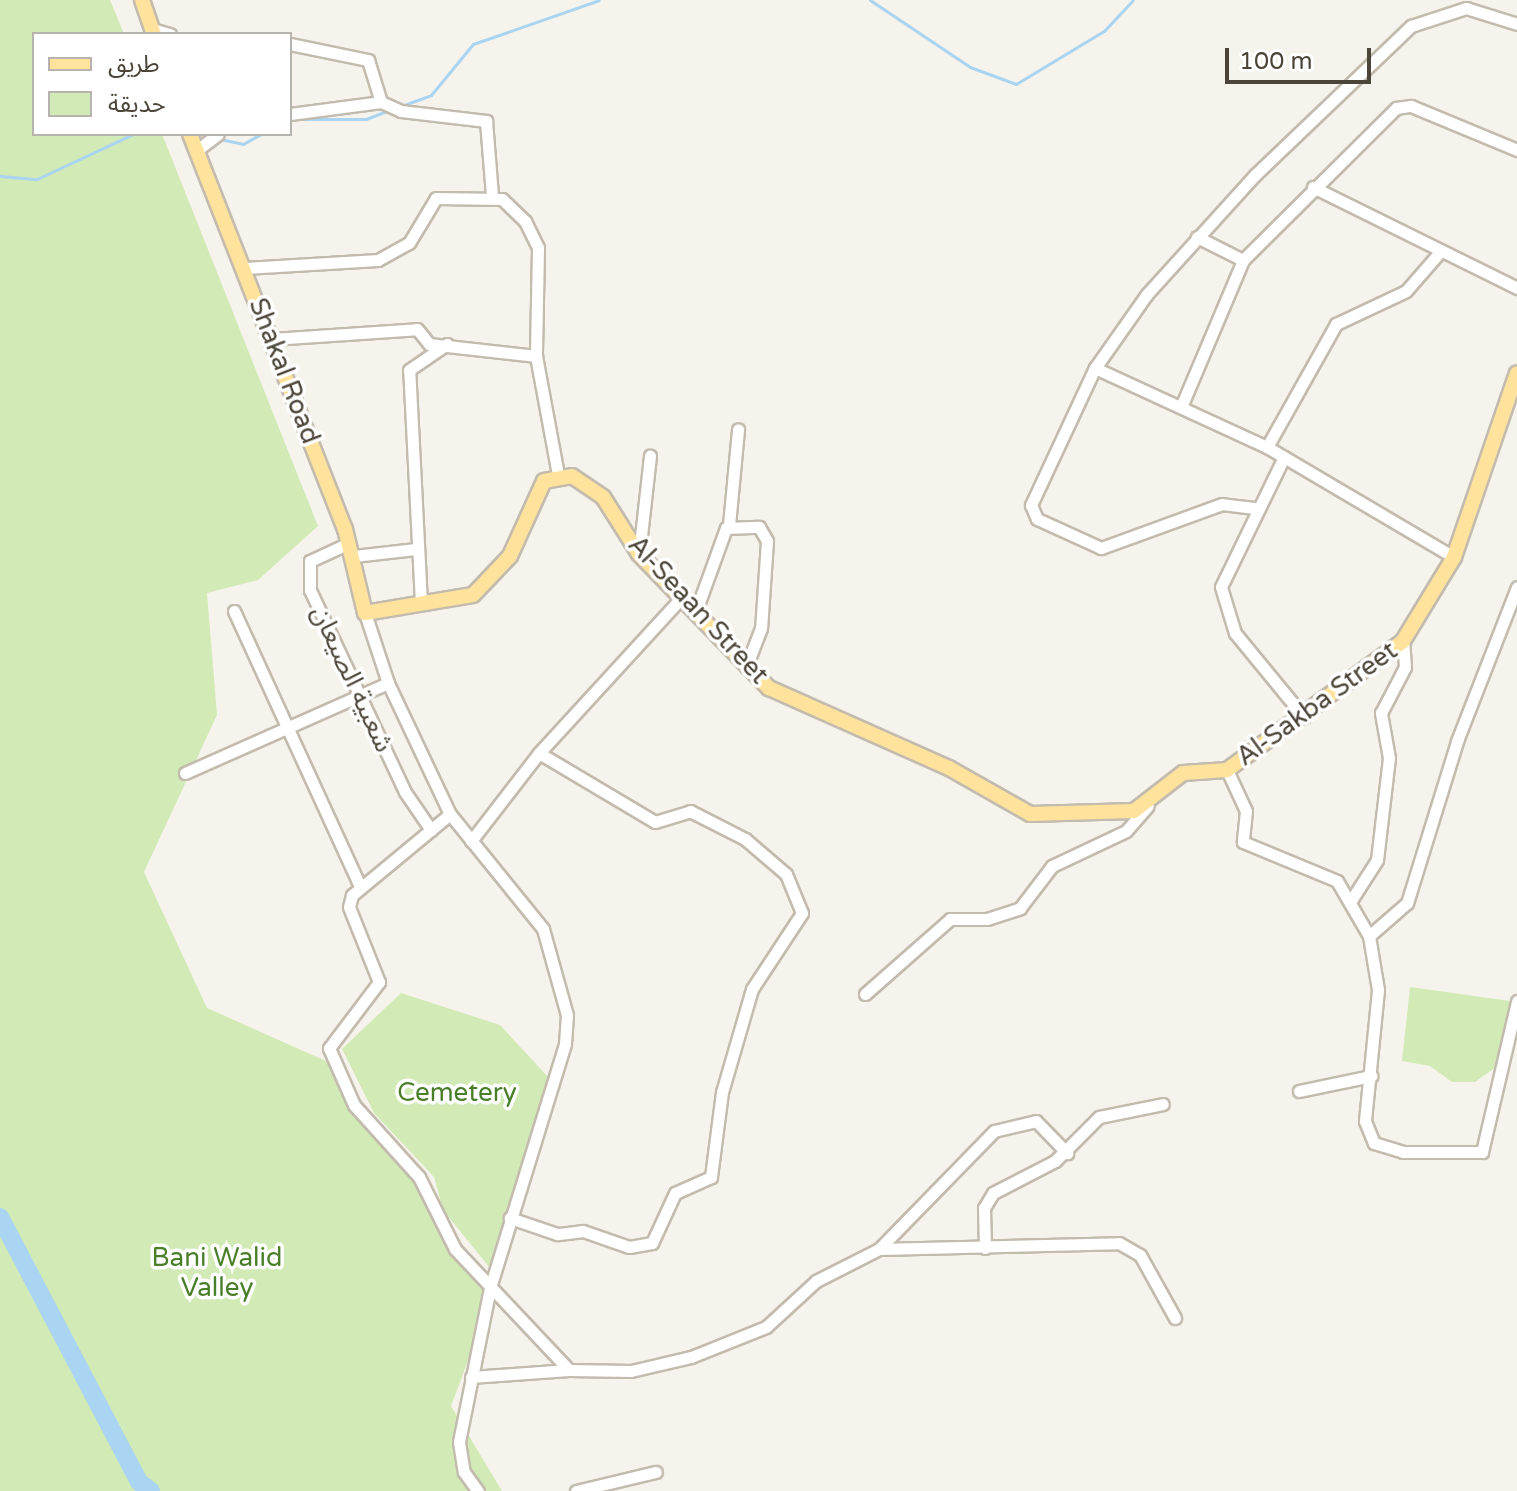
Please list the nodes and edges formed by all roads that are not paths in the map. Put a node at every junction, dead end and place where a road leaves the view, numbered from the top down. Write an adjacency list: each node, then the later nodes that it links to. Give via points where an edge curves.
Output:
1 (142, 0): 4 (main road)
2 (1476, 5): 3 (street); 14 (street, via 1434,13 1411,26)
3 (1517, 24)
4 (153, 31)
5 (292, 44): 6 (street, via 368,60)
6 (381, 102): 7 (street); 13 (street, via 414,116 489,123)
7 (292, 114)
8 (191, 136): 10 (main road, Shakal Road)
9 (215, 136): 10 (street)
10 (197, 150): 17 (main road, Shakal Road)
11 (1517, 150): 12 (street, via 1403,105)
12 (1313, 187): 15 (street); 16 (street)
13 (492, 195): 17 (street, via 436,198 409,243 378,260); 21 (street, via 516,209 538,248)
14 (1197, 237): 16 (street); 22 (street)
15 (1439, 253): 18 (street); 26 (street, via 1406,291 1336,324)
16 (1243, 260): 24 (street)
17 (245, 268): 19 (main road, Shakal Road)
18 (1517, 288)
19 (272, 339): 20 (street, via 417,329 429,344); 32 (main road, Shakal Road)
20 (447, 344): 21 (street); 33 (street, via 409,370)
21 (536, 356): 29 (street)
22 (1095, 368): 24 (street); 30 (street, via 1031,505 1037,519 1101,548 1222,504)
23 (1517, 373): 35 (main road, Al-Sakba Street)
24 (1181, 407): 26 (street)
25 (738, 429): 31 (street)
26 (1267, 447): 28 (street)
27 (650, 456): 34 (street)
28 (1284, 457): 30 (street); 35 (street)
29 (558, 475): 34 (main road, Al-Seaan Street, via 590,483); 38 (main road, via 535,492 510,556 489,583 473,595)
30 (1254, 508): 46 (street, via 1222,581 1226,608 1235,633)
31 (729, 525): 39 (street); 43 (street, via 752,524 767,541 761,628)
32 (352, 549): 33 (street); 41 (main road, Shakal Road); 45 (street, شعبية الصيعان, via 310,561 308,582)
33 (416, 549): 38 (street)
34 (639, 554): 37 (main road, Al-Seaan Street)
35 (1454, 557): 42 (main road, Al-Sakba Street)
36 (1517, 587): 57 (street, via 1457,741 1407,903)
37 (684, 595): 39 (main road, Al-Seaan Street); 48 (street)
38 (421, 603): 41 (main road)
39 (697, 608): 43 (main road, Al-Seaan Street)
40 (234, 611): 47 (street)
41 (365, 613): 44 (street)
42 (1403, 641): 46 (main road, Al-Sakba Street); 56 (street, via 1405,667 1381,713 1389,758 1377,860)
43 (746, 667): 51 (main road, Al-Seaan Street, via 769,688 949,768 1014,809 1074,816)
44 (388, 683): 45 (street); 52 (street)
45 (360, 695): 47 (street); 53 (street, شعبية الصيعان)
46 (1304, 717): 49 (main road, Al-Sakba Street)
47 (285, 728): 50 (street); 55 (street)
48 (539, 753): 54 (street); 65 (street, via 655,822 690,811 745,839 786,874 802,913 752,989 722,1092 711,1177 675,1193 652,1243 629,1247 583,1231 557,1234)
49 (1227, 770): 51 (main road, via 1183,773); 56 (street, via 1246,811 1243,842 1327,875)
50 (185, 773)
51 (1151, 803): 58 (street, via 1126,831 1052,866 1020,908 987,919 950,919)
52 (450, 814): 53 (street); 54 (street)
53 (431, 830): 55 (street)
54 (471, 841): 65 (street, via 543,929 567,1015 565,1044)
55 (360, 886): 68 (street, via 349,907 379,982 329,1048 354,1105 415,1172 440,1228)
56 (1350, 902): 57 (street)
57 (1369, 936): 61 (street, via 1378,990)
58 (865, 994)
59 (1517, 1001): 60 (street)
60 (1511, 1056): 61 (street, via 1482,1152 1403,1152 1374,1143 1365,1121)
61 (1371, 1076): 62 (street)
62 (1299, 1091)
63 (1163, 1104): 64 (street, via 1099,1117)
64 (1067, 1153): 66 (street, via 993,1193 984,1208); 67 (street, via 1036,1121 994,1131)
65 (510, 1218): 68 (street)
66 (985, 1248): 67 (street); 69 (street, via 1119,1243 1140,1255)
67 (879, 1249): 70 (street, via 816,1281 766,1327 691,1357 631,1371)
68 (490, 1288): 70 (street); 71 (street)
69 (1175, 1318)
70 (569, 1370): 71 (street)
71 (471, 1377): 73 (street, via 459,1459)
72 (656, 1472): 74 (street)
73 (478, 1491)
74 (576, 1491)

